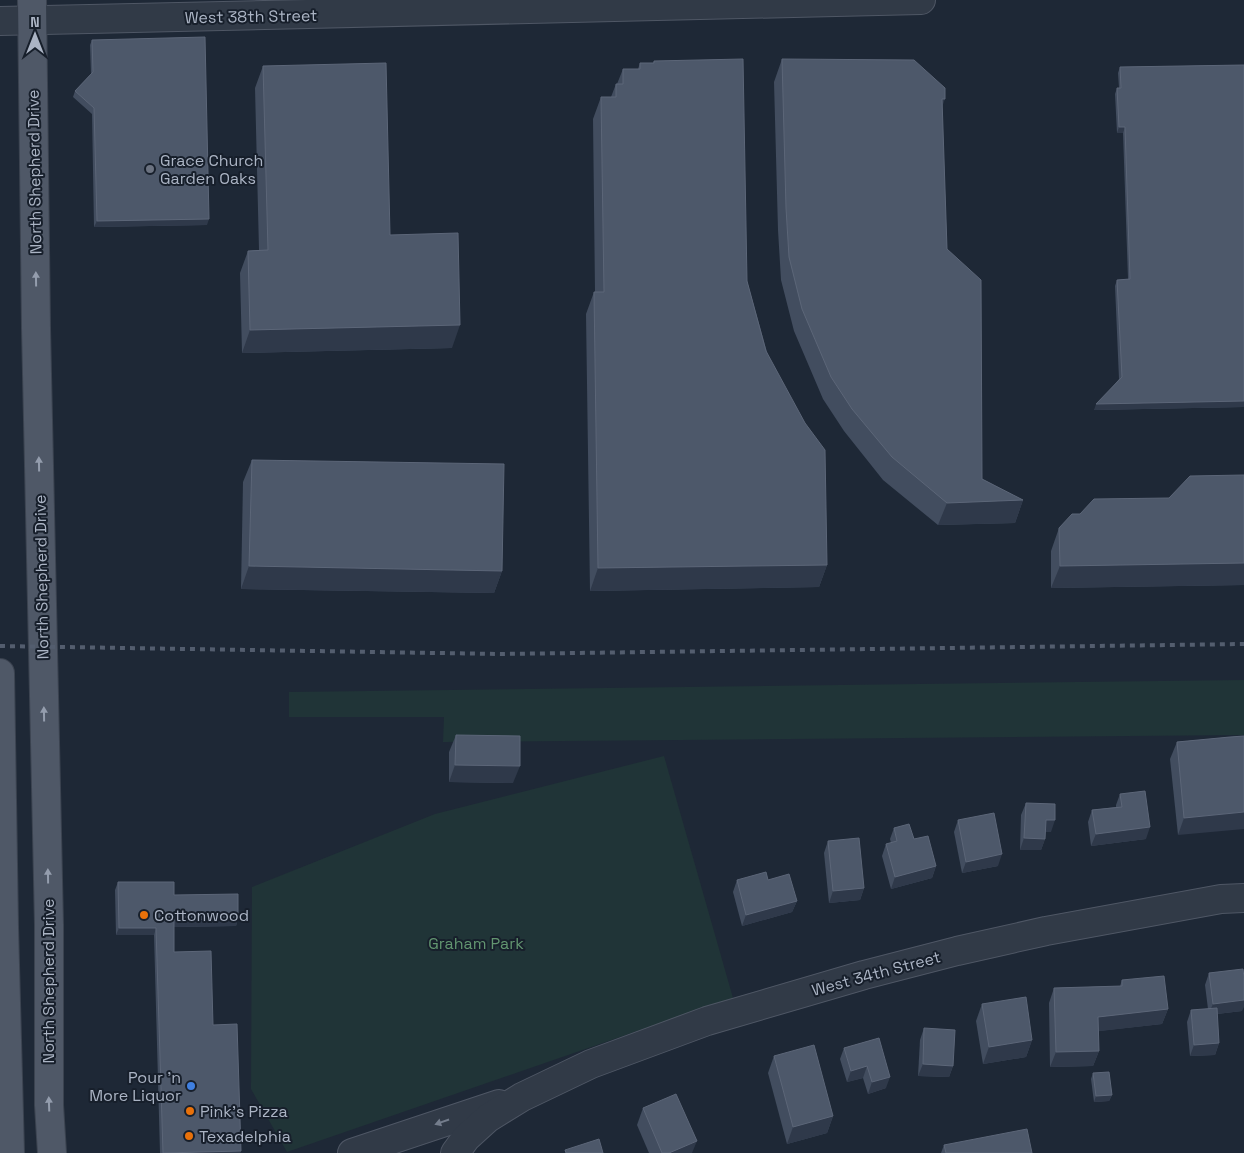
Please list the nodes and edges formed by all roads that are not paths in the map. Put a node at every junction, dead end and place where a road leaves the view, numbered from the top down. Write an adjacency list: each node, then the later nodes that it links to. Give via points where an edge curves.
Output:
1 (921, 0): 2 (street, West 38th Street)
2 (32, 10): 3 (street, West 38th Street); 8 (main road, North Shepherd Drive, one-way to 2)
3 (0, 21)
4 (0, 673): 7 (main road)
5 (1244, 898): 6 (street, West 34th Street, via 1221,899 1046,931 864,975 706,1021 591,1064)
6 (522, 1096): 9 (street, West 34th Street, one-way to 9); 10 (street, West 34th Street, via 488,1118)
7 (10, 1153)
8 (52, 1153)
9 (352, 1153)
10 (455, 1153)

